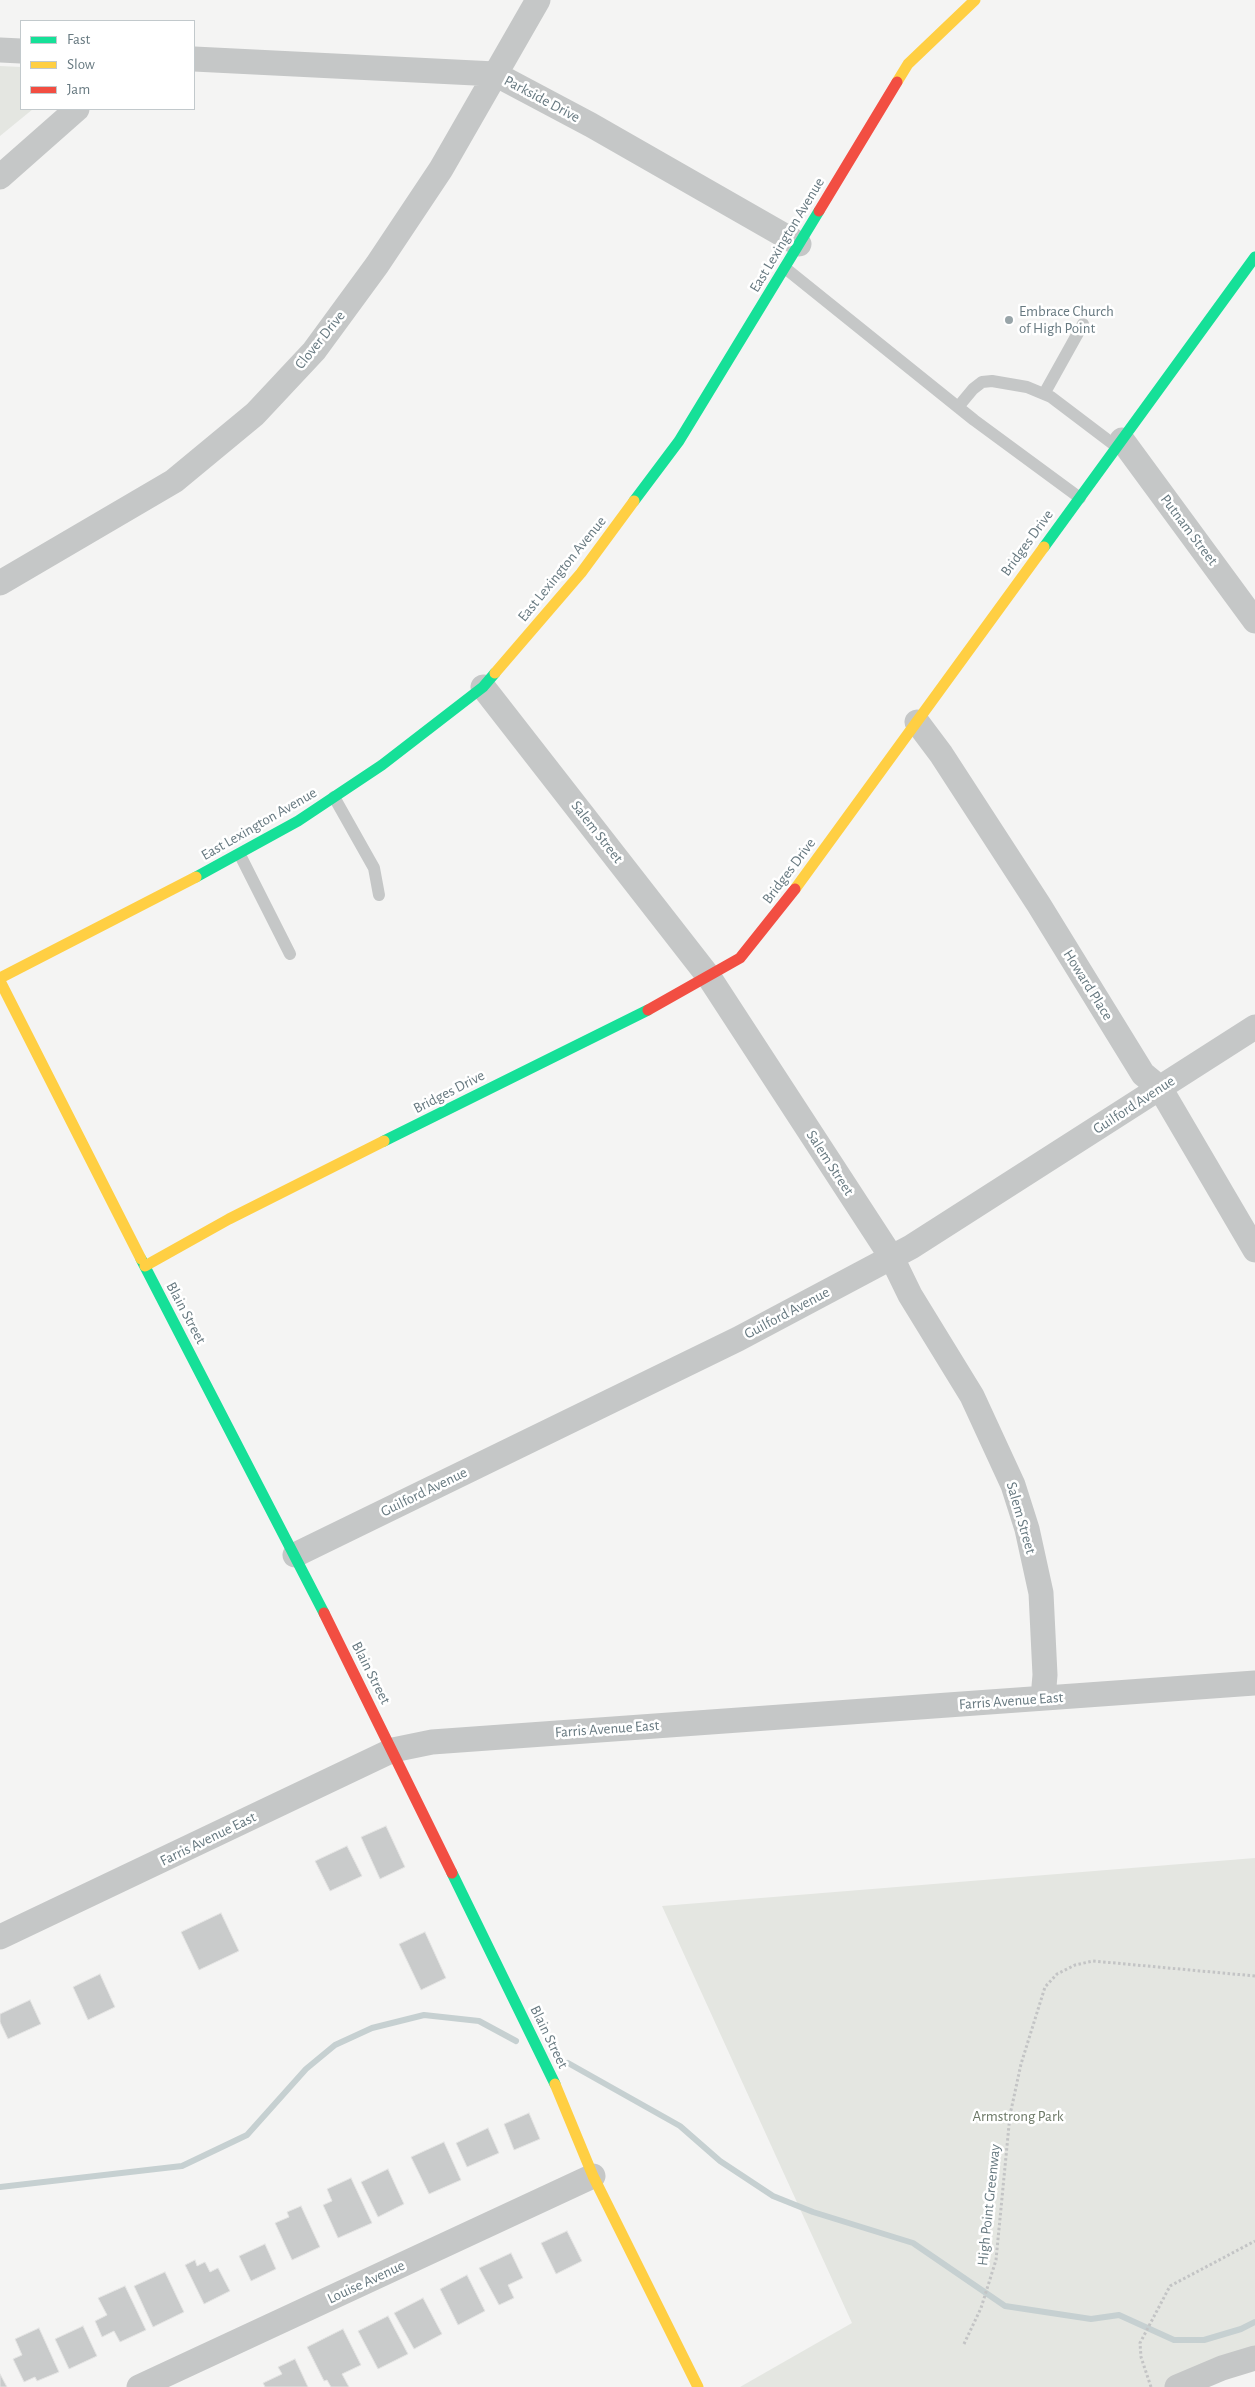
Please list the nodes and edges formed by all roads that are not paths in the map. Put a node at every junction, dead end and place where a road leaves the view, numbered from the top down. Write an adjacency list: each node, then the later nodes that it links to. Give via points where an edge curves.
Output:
1 (538, 0): 6 (street, Clover Drive)
2 (975, 0): 9 (street, East Lexington Avenue, via 908,64)
3 (0, 50): 4 (street)
4 (20, 51)
5 (195, 59): 6 (street, Parkside Drive)
6 (495, 74): 9 (street, Parkside Drive); 17 (street, Clover Drive, via 441,169 377,265 314,351 256,414 174,481)
7 (76, 110): 8 (street)
8 (0, 177)
9 (799, 244): 11 (street, East Lexington Avenue)
10 (1255, 257): 15 (street, Bridges Drive)
11 (784, 268): 14 (lane); 19 (street, East Lexington Avenue, via 679,441 581,573)
12 (1083, 324): 13 (lane)
13 (1044, 394): 14 (lane, via 1027,387 982,382); 15 (lane)
14 (958, 407): 16 (lane)
15 (1120, 444): 16 (street, Bridges Drive); 18 (street, Putnam Street)
16 (1080, 498): 20 (street, Bridges Drive)
17 (0, 583)
18 (1255, 621)
19 (484, 687): 21 (street, East Lexington Avenue, via 382,765); 25 (street, Salem Street)
20 (917, 722): 25 (street, Bridges Drive, via 802,880 740,958); 28 (street, Howard Place, via 1028,888 1143,1074)
21 (334, 797): 22 (street, East Lexington Avenue); 23 (lane, via 374,868)
22 (240, 855): 24 (lane); 26 (street, East Lexington Avenue)
23 (379, 895)
24 (290, 954)
25 (709, 977): 30 (street, Salem Street); 31 (street, Bridges Drive, via 229,1219)
26 (0, 979): 31 (street, Blain Street)
27 (1255, 1028): 28 (street, Guilford Avenue)
28 (1160, 1088): 29 (street, Howard Place); 30 (street, Guilford Avenue)
29 (1255, 1250)
30 (892, 1258): 32 (street, Guilford Avenue, via 738,1339); 34 (street, Salem Street, via 910,1295 972,1396 1013,1485 1041,1593 1046,1675)
31 (145, 1266): 32 (street, Blain Street)
32 (295, 1555): 35 (street, Blain Street)
33 (1255, 1683): 34 (street, Farris Avenue East)
34 (1042, 1698): 35 (street, Farris Avenue East, via 432,1742)
35 (393, 1750): 36 (street, Farris Avenue East); 37 (street, Blain Street, via 565,2106)
36 (0, 1937)
37 (593, 2176): 39 (street, Louise Avenue); 40 (street, Blain Street)
38 (1255, 2358): 41 (street)
39 (139, 2387)
40 (698, 2387)
41 (1177, 2387)

